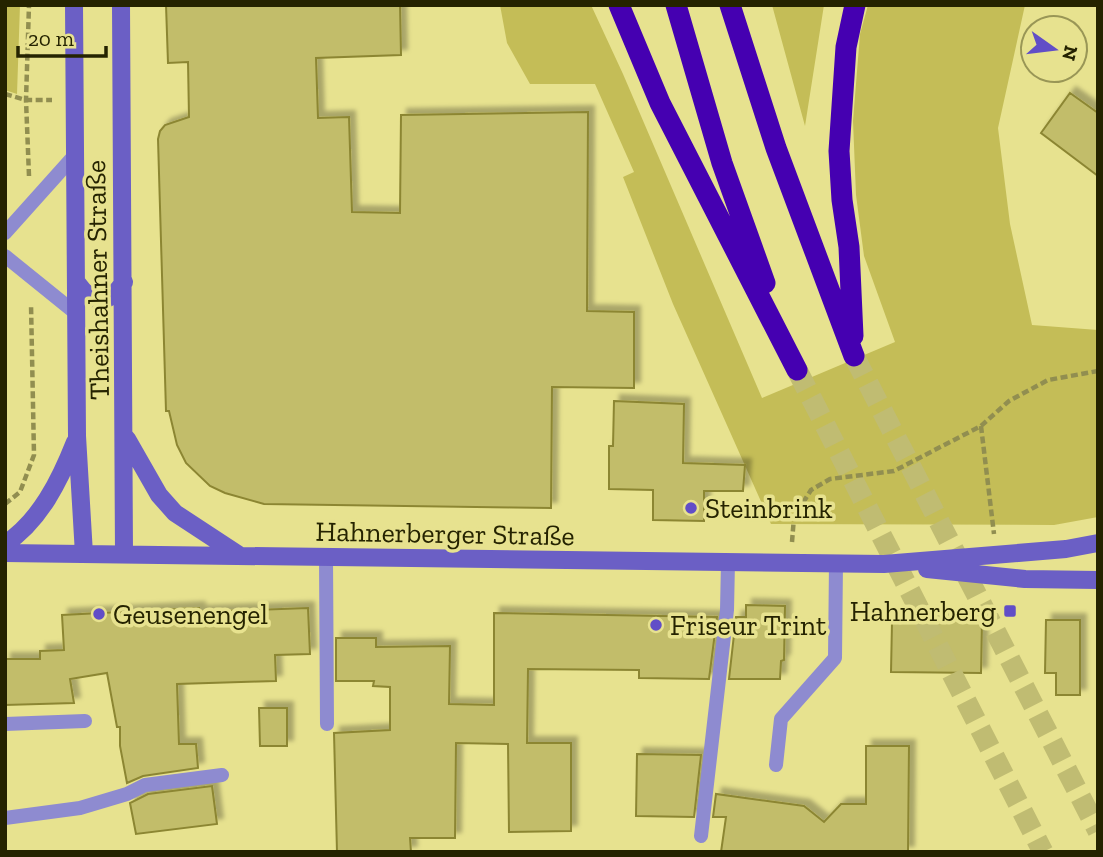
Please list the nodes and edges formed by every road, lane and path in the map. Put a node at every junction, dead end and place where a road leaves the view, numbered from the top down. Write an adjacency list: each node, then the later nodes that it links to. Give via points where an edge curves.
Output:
1 (74, 5): 8 (main road, Theishahner Straße)
2 (121, 5): 12 (main road, Theishahner Straße)
3 (620, 5): 4 (highway, via 660,103 797,370 722,163)
4 (676, 5)
5 (730, 5): 6 (highway, via 776,148 854,356 839,151 846,47)
6 (855, 5)
7 (5, 94): 8 (path, via 26,100)
8 (73, 100): 9 (main road, Theishahner Straße)
9 (74, 156): 10 (lane); 13 (main road, Theishahner Straße)
10 (5, 233)
11 (5, 256): 14 (lane)
12 (124, 282): 13 (main road, via 108,299 99,300 90,298); 18 (main road, Theishahner Straße)
13 (78, 284): 14 (main road, Theishahner Straße)
14 (78, 315): 17 (main road, Theishahner Straße)
15 (1098, 371): 16 (path, via 1048,380 1009,401)
16 (981, 426): 24 (path); 28 (path, via 894,471 830,479 811,490 794,517)
17 (77, 436): 20 (main road, via 49,496); 22 (main road, Theishahner Straße)
18 (125, 436): 23 (main road, Theishahner Straße); 25 (main road, via 159,495 175,513)
19 (1098, 542): 24 (main road, Hahnerberger Straße)
20 (5, 544)
21 (5, 553): 22 (main road, Hahnerberger Straße)
22 (84, 554): 23 (main road, Hahnerberger Straße)
23 (124, 554): 25 (main road, Hahnerberger Straße)
24 (996, 555): 30 (main road, Hahnerberger Straße)
25 (242, 556): 26 (main road, Hahnerberger Straße)
26 (326, 557): 27 (main road, Hahnerberger Straße); 34 (lane)
27 (728, 562): 28 (main road, Hahnerberger Straße); 38 (lane, via 727,610)
28 (791, 563): 29 (main road, Hahnerberger Straße)
29 (836, 563): 30 (main road, Hahnerberger Straße); 35 (lane, via 835,658 781,719)
30 (884, 564): 31 (main road, Hahnerberger Straße, via 1025,579)
31 (1093, 581)
32 (85, 720): 33 (lane)
33 (5, 724)
34 (327, 724)
35 (776, 765)
36 (222, 775): 37 (lane, via 145,785 80,808)
37 (5, 818)
38 (701, 836)

